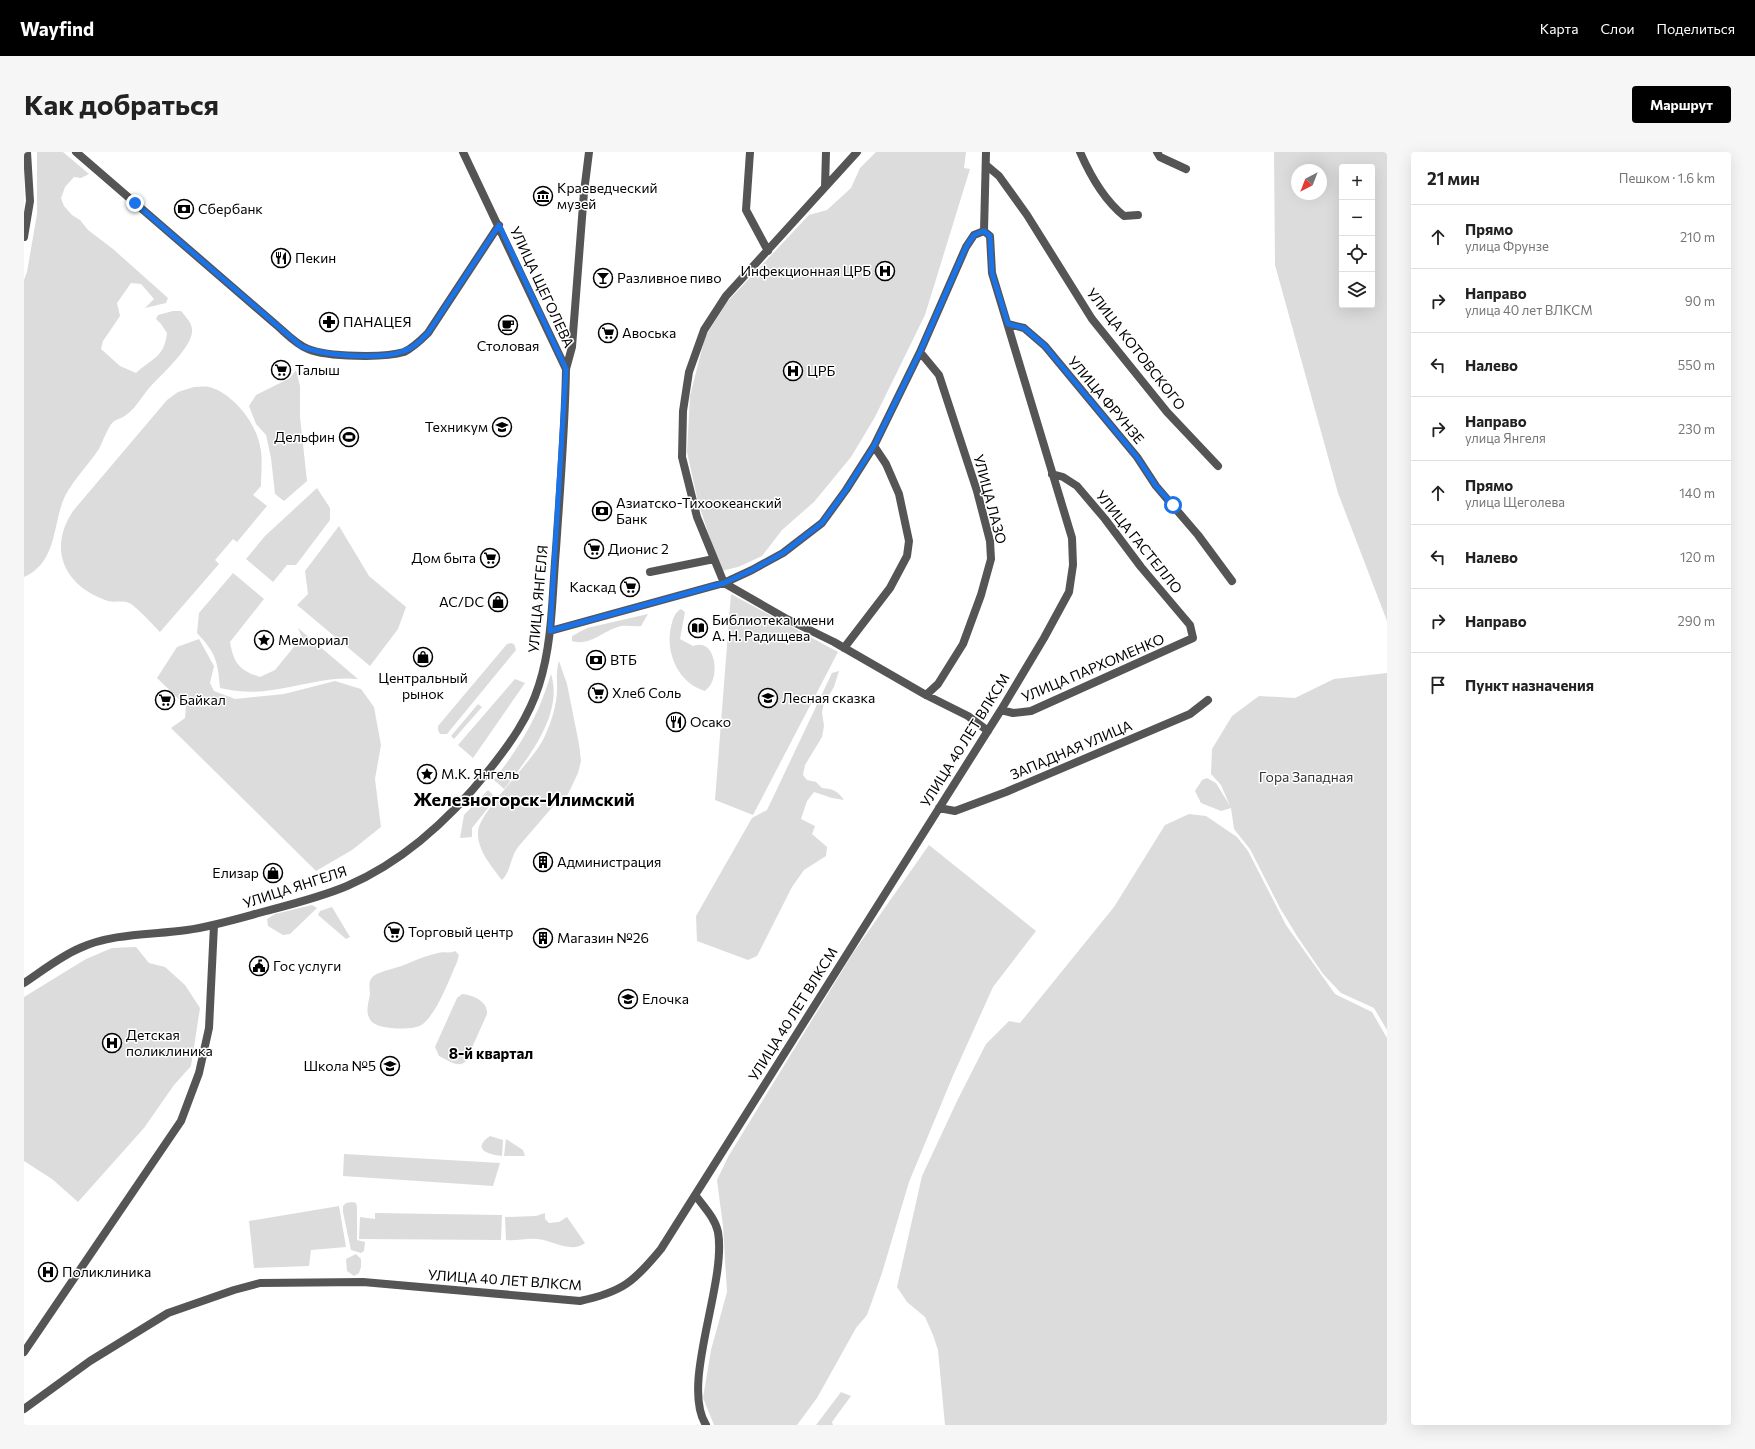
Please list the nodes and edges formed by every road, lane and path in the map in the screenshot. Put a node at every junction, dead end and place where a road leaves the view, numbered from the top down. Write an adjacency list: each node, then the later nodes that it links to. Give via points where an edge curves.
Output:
1 (28, 152): 17 (street, via 30,201)
2 (76, 152): 15 (street, via 301,346 321,353 362,355 404,352 418,343 428,333)
3 (463, 152): 15 (street, УЛИЦА ЩЕГОЛЕВА)
4 (589, 152): 21 (street, УЛИЦА ЯНГЕЛЯ, via 572,347)
5 (750, 152): 18 (street, via 746,210)
6 (826, 152): 13 (street)
7 (856, 152): 13 (street)
8 (986, 152): 11 (street, УЛИЦА 40 ЛЕТ ВЛКСМ)
9 (1080, 152): 14 (street, via 1111,206 1124,216)
10 (1157, 152): 12 (street, via 1160,157)
11 (986, 165): 16 (street, УЛИЦА 40 ЛЕТ ВЛКСМ); 23 (street, УЛИЦА КОТОВСКОГО, via 999,176 1026,215 1092,319 1167,412)
12 (1186, 169)
13 (825, 187): 18 (street)
14 (1138, 215)
15 (499, 225): 21 (street, УЛИЦА ЩЕГОЛЕВА)
16 (984, 231): 19 (street, УЛИЦА 40 ЛЕТ ВЛКСМ, via 990,236 992,273); 20 (street, via 974,235 966,247)
17 (24, 237)
18 (768, 251): 25 (street, via 726,296 704,330 689,372 683,411 682,457 697,517)
19 (1008, 324): 24 (street, УЛИЦА 40 ЛЕТ ВЛКСМ); 27 (street, УЛИЦА ФРУНЗЕ, via 1024,328 1045,346 1137,457 1156,486 1198,535)
20 (920, 352): 22 (street); 32 (street, УЛИЦА ЛАЗО, via 939,375 977,491 990,541 991,560 963,644 938,684)
21 (566, 369): 29 (street, УЛИЦА ЯНГЕЛЯ)
22 (874, 446): 28 (street, via 822,523 783,553); 31 (street, via 886,464 899,494 908,541 908,556 890,588)
23 (1218, 466)
24 (1052, 474): 30 (street, УЛИЦА ГАСТЕЛЛО, via 1078,486 1190,625); 34 (street, УЛИЦА 40 ЛЕТ ВЛКСМ, via 1072,538 1073,565 1069,592)
25 (714, 559): 26 (street); 28 (street)
26 (650, 572)
27 (1232, 581)
28 (724, 583): 29 (street); 31 (street)
29 (550, 631): 37 (street, УЛИЦА ЯНГЕЛЯ, via 539,686 528,714 484,776 436,828 412,848 378,870 348,885 315,897)
30 (1193, 638): 34 (street, УЛИЦА ПАРХОМЕНКО, via 1031,711 1013,713)
31 (844, 648): 32 (street)
32 (926, 696): 35 (street, via 968,716)
33 (1208, 700): 36 (street, ЗАПАДНАЯ УЛИЦА, via 1190,714 1006,792 955,811)
34 (1001, 710): 35 (street, УЛИЦА 40 ЛЕТ ВЛКСМ)
35 (988, 731): 36 (street, УЛИЦА 40 ЛЕТ ВЛКСМ)
36 (940, 808): 39 (street, УЛИЦА 40 ЛЕТ ВЛКСМ)
37 (214, 925): 38 (street, УЛИЦА ЯНГЕЛЯ, via 122,936 80,948); 40 (street, via 210,1028 199,1073 180,1121)
38 (24, 983)
39 (696, 1196): 41 (street, УЛИЦА 40 ЛЕТ ВЛКСМ, via 661,1249 642,1272 618,1290 606,1295 580,1301 362,1282 260,1283 168,1313 90,1361); 42 (street, via 711,1214 718,1232 718,1263 699,1373 698,1402)
40 (24, 1352)
41 (24, 1409)
42 (706, 1425)

